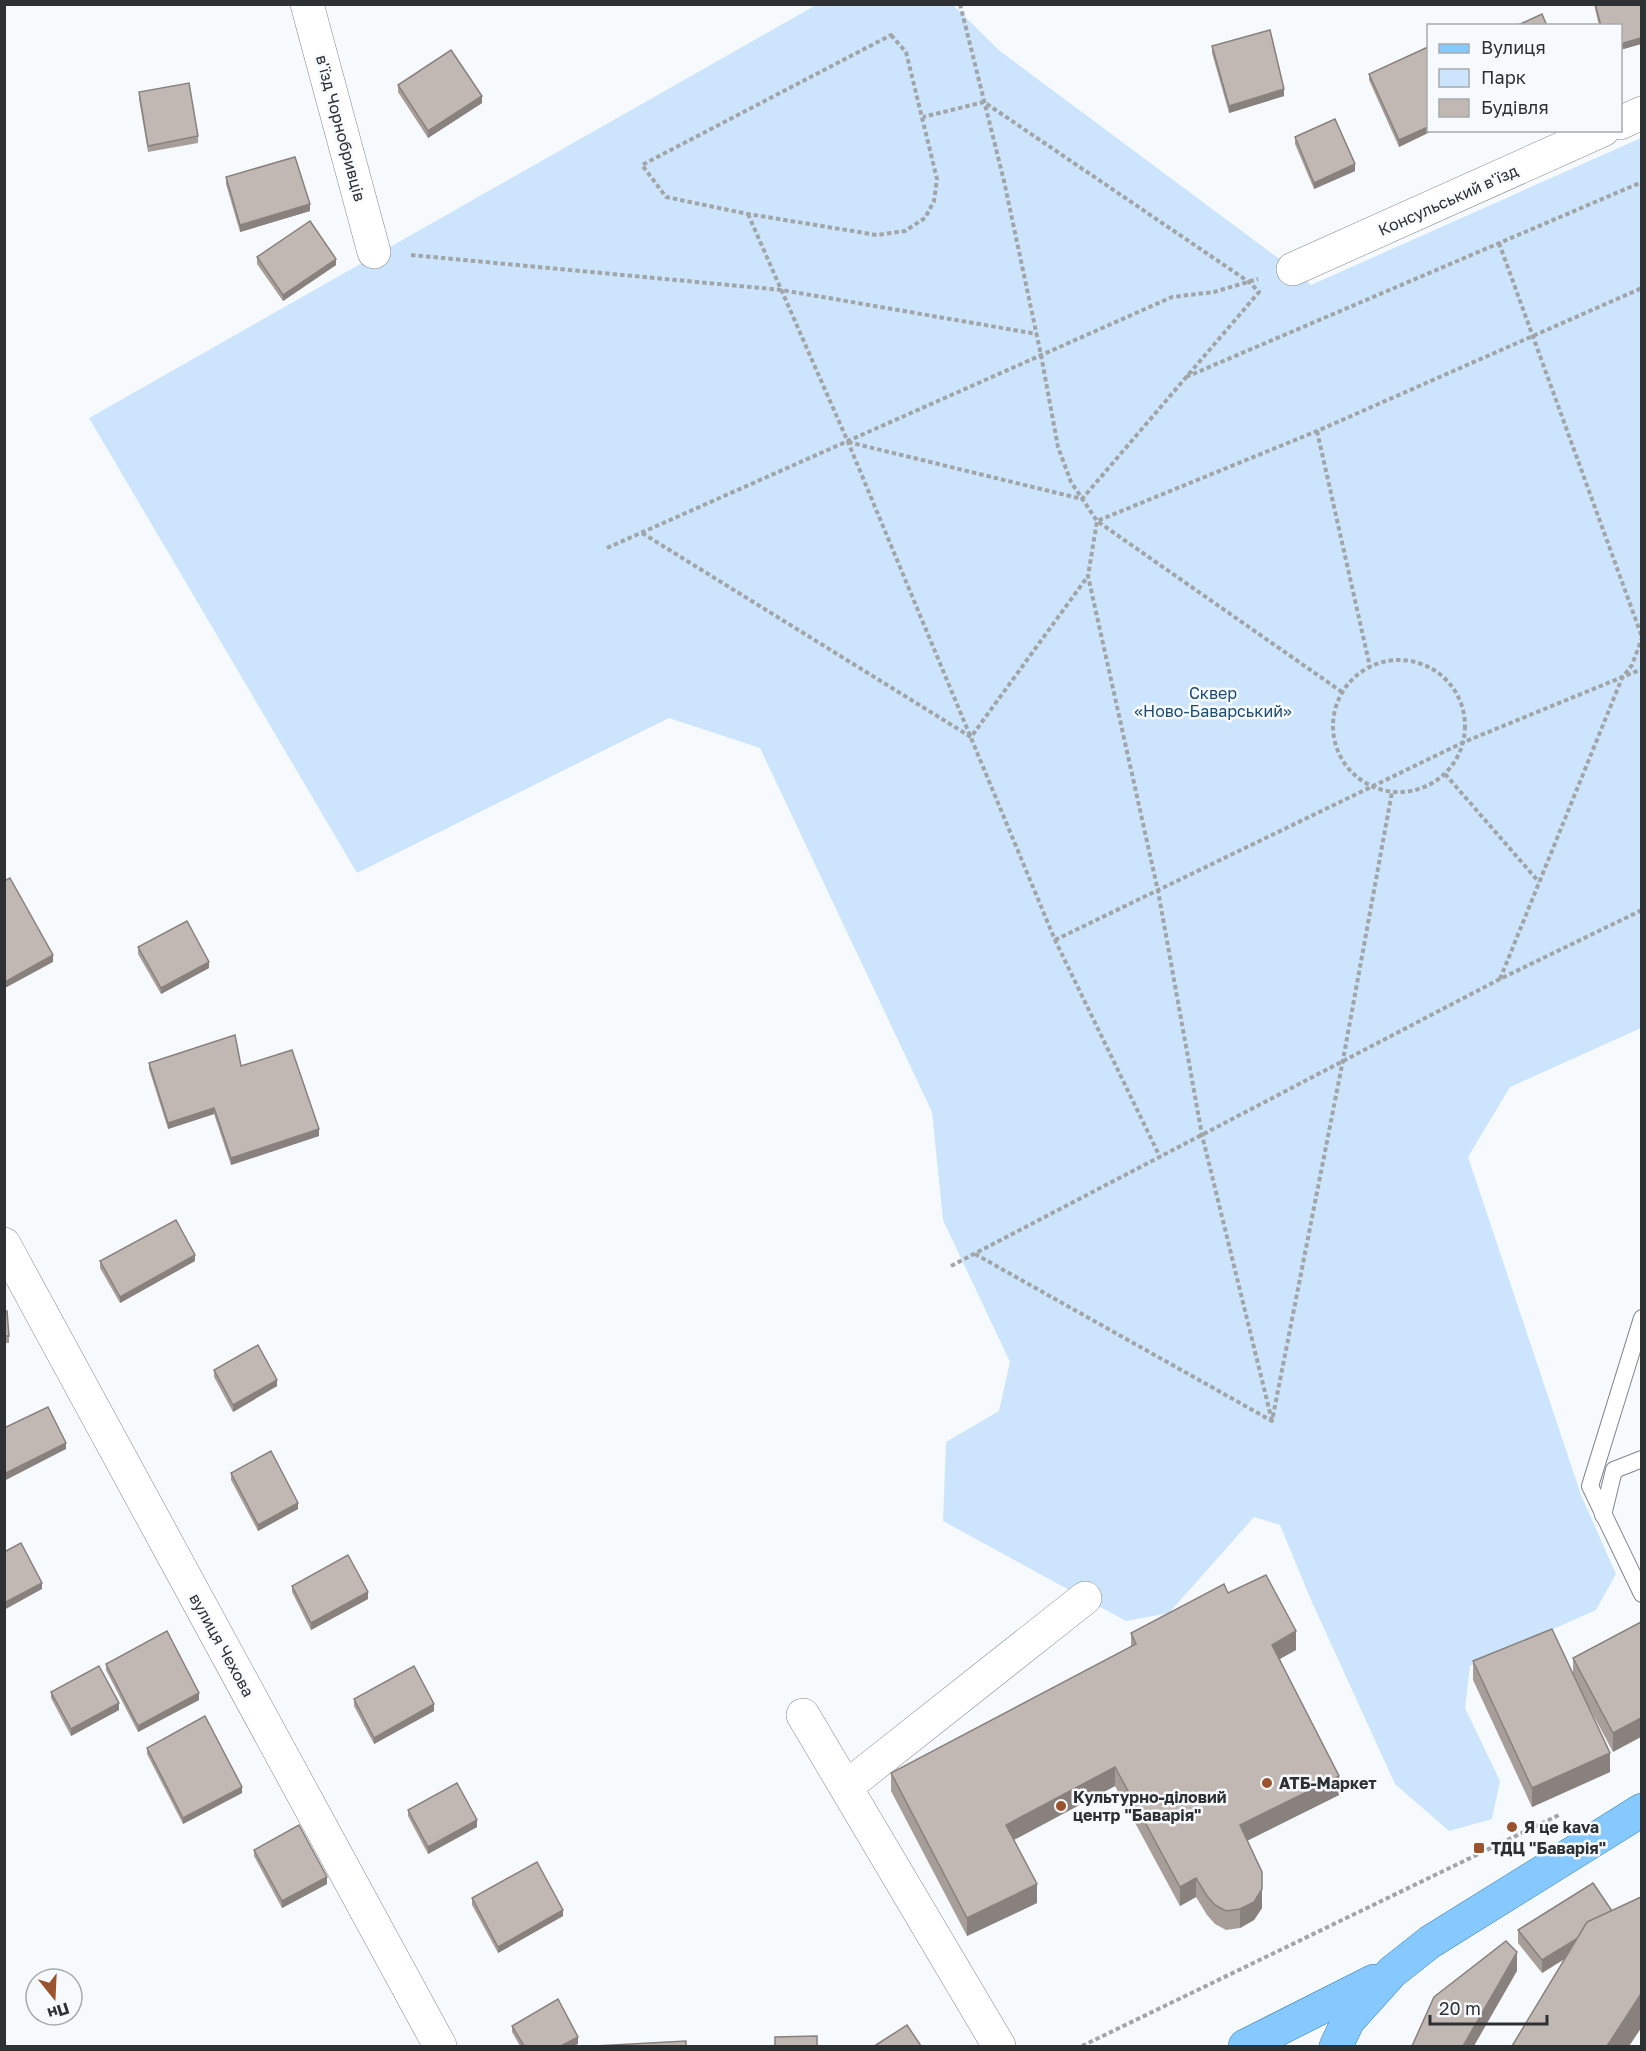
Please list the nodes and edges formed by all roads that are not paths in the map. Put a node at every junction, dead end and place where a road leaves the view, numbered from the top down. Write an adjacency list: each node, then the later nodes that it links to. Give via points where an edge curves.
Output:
1 (307, 4): 5 (street, в'їзд Чорнобривців)
2 (1641, 113): 3 (street)
3 (1622, 122)
4 (1599, 132): 6 (street, Консульський в'їзд)
5 (374, 252)
6 (1293, 269)
7 (4, 1244): 8 (street, вулиця Чехова)
8 (12, 1274): 18 (street, вулиця Чехова)
9 (1641, 1318): 11 (lane, via 1590,1486)
10 (1641, 1459): 11 (lane, via 1614,1470)
11 (1603, 1515): 12 (lane)
12 (1641, 1594)
13 (1085, 1598): 15 (street)
14 (804, 1714): 15 (street)
15 (846, 1787): 19 (street)
16 (1641, 1810): 17 (main road, via 1430,1942)
17 (1392, 1972): 20 (main road); 21 (main road, via 1348,2021)
18 (440, 2046)
19 (999, 2046)
20 (1245, 2046)
21 (1336, 2046)

